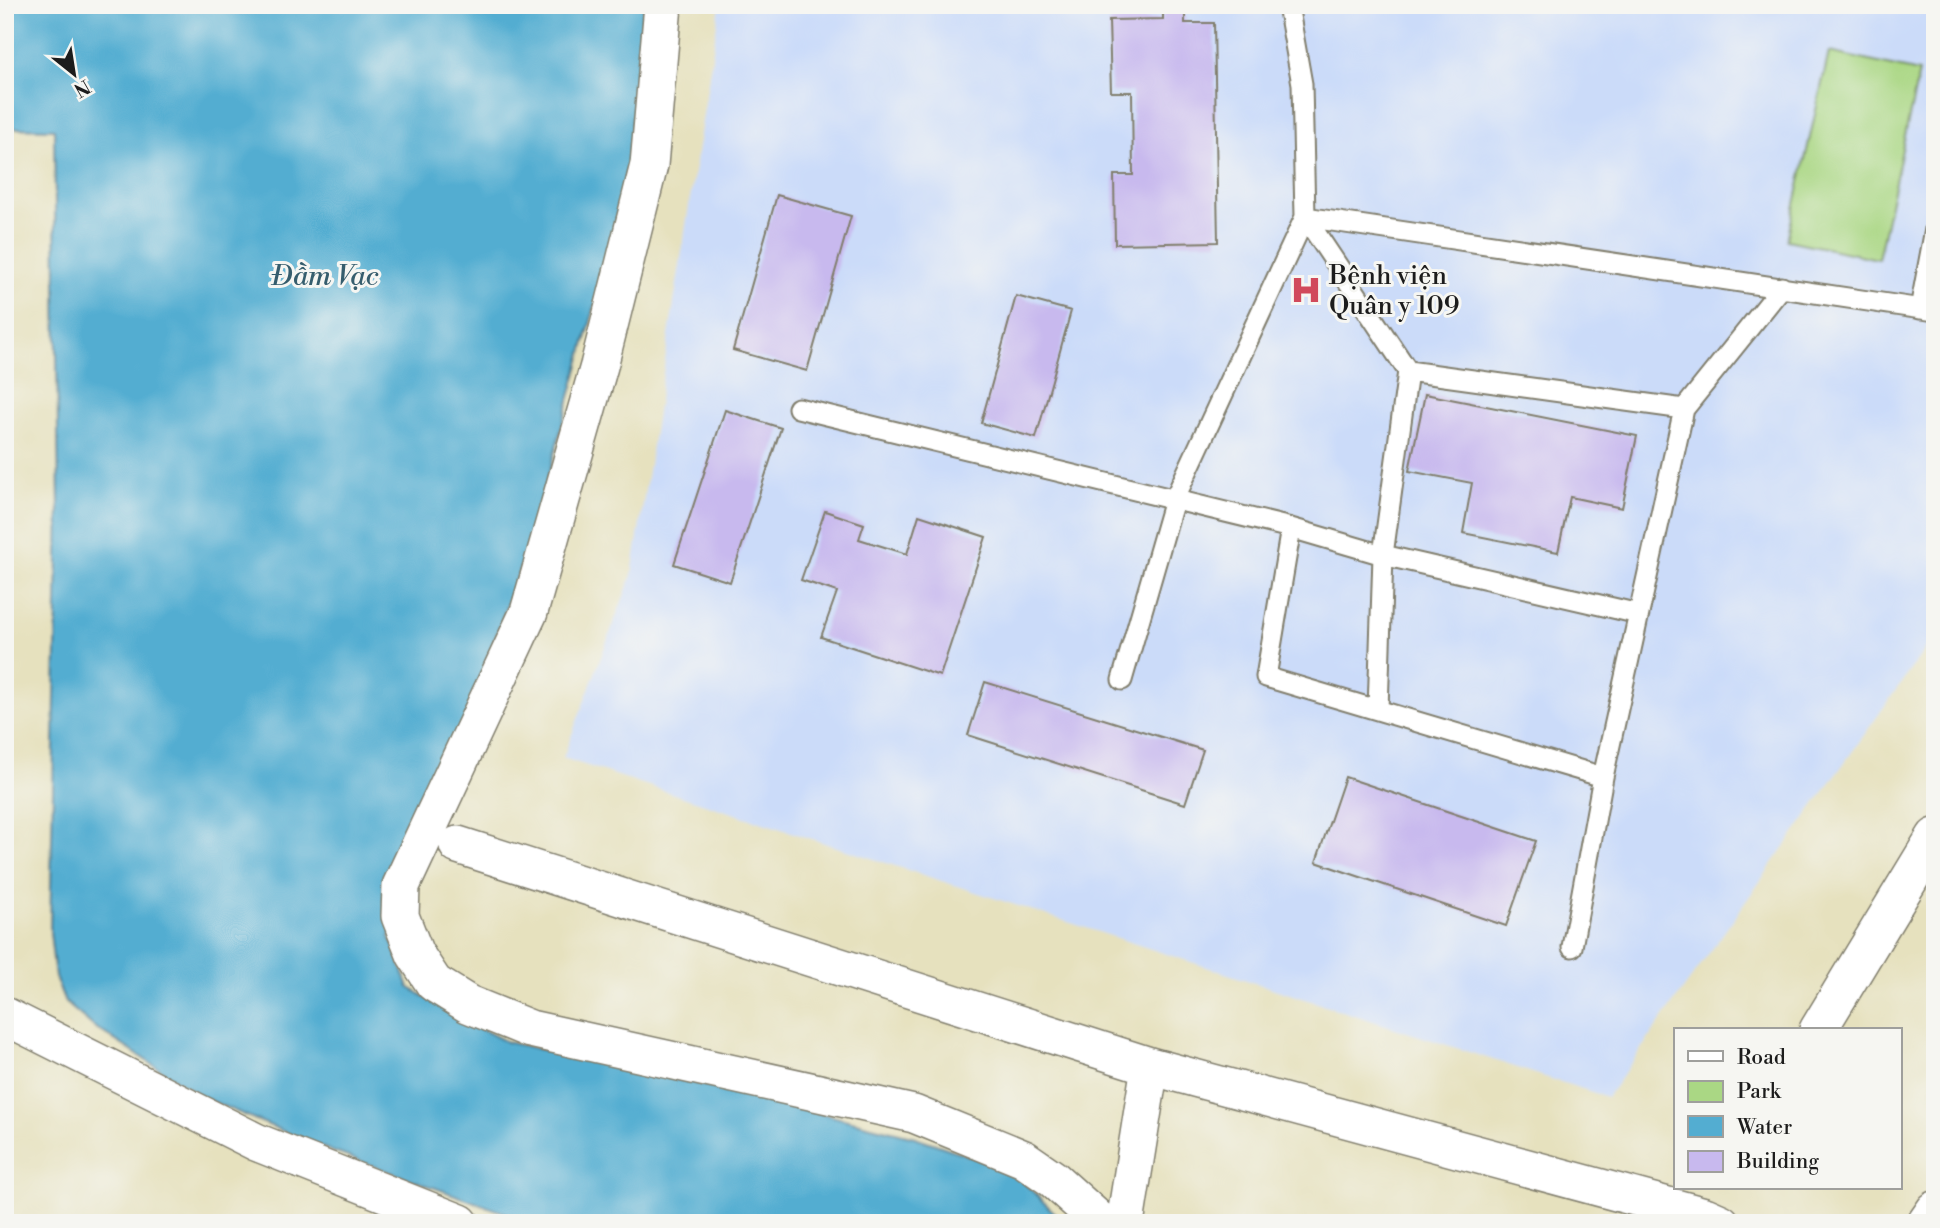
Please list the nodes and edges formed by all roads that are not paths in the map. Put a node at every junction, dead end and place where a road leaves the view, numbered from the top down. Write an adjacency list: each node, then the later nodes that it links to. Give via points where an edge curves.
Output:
1 (663, 5): 26 (street, via 649,165 599,366 529,612 401,886 400,916 415,954 434,983 468,1004 530,1029 914,1114 1024,1159)
2 (1288, 5): 3 (lane, via 1302,85)
3 (1304, 218): 5 (lane); 7 (lane); 10 (lane)
4 (1935, 229): 6 (lane)
5 (1782, 287): 6 (lane); 9 (lane)
6 (1928, 310)
7 (1408, 371): 9 (lane); 12 (lane)
8 (798, 408): 10 (lane)
9 (1684, 409): 13 (lane)
10 (1174, 500): 11 (lane); 14 (lane)
11 (1291, 528): 12 (lane); 15 (lane, via 1266,677)
12 (1382, 555): 13 (lane); 15 (lane)
13 (1639, 614): 16 (lane)
14 (1122, 680)
15 (1378, 710): 16 (lane)
16 (1603, 777): 19 (lane)
17 (1935, 837): 21 (street)
18 (458, 845): 22 (street)
19 (1572, 947)
20 (5, 1016): 25 (street, via 256,1142)
21 (1819, 1028)
22 (1150, 1066): 24 (street); 27 (street)
23 (1935, 1210): 28 (street)
24 (1713, 1212)
25 (460, 1223)
26 (1102, 1223)
27 (1125, 1223)
28 (1926, 1223)

